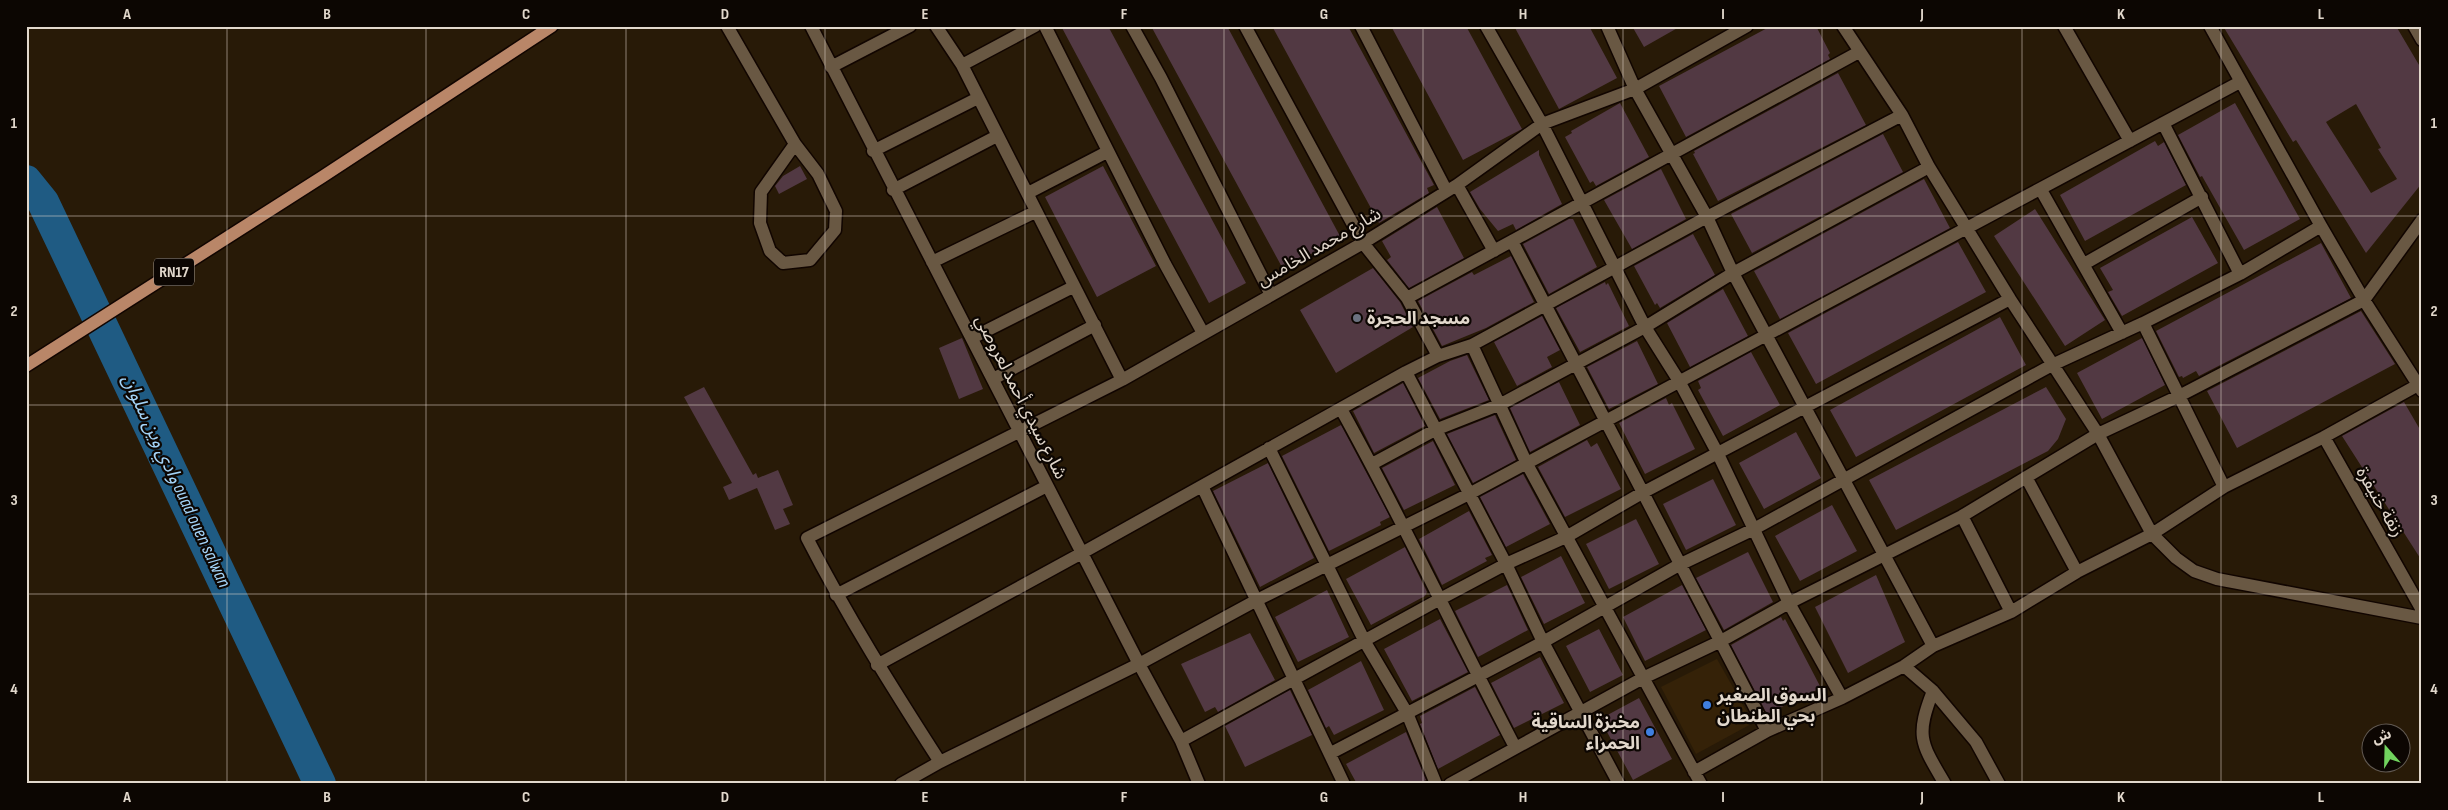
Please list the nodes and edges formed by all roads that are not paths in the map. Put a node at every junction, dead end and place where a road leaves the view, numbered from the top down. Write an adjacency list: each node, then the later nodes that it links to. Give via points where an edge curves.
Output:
1 (552, 26): 72 (main road, RN17)
2 (727, 26): 31 (street)
3 (811, 26): 22 (street, شارع سيدي أحمد لعروصي)
4 (910, 26): 18 (street)
5 (936, 26): 21 (street)
6 (1035, 26): 21 (street)
7 (1045, 26): 33 (street)
8 (1132, 26): 56 (street)
9 (1245, 26): 48 (street)
10 (1361, 26): 36 (street)
11 (1486, 26): 28 (street)
12 (1607, 26): 24 (street)
13 (1747, 26): 24 (street, شارع محمد الخامس)
14 (1843, 26): 20 (street)
15 (2064, 26): 30 (street)
16 (2210, 26): 23 (street)
17 (2414, 26): 19 (street)
18 (889, 31): 22 (street)
19 (2422, 40)
20 (1859, 52): 26 (street); 34 (street)
21 (962, 65): 25 (street)
22 (831, 67): 32 (street, شارع سيدي أحمد لعروصي)
23 (2240, 82): 27 (street); 45 (street)
24 (1634, 89): 28 (street, شارع محمد الخامس); 34 (street)
25 (978, 98): 29 (street); 32 (street)
26 (1902, 115): 35 (street); 43 (street)
27 (2163, 123): 30 (street); 40 (street)
28 (1542, 124): 36 (street, شارع محمد الخامس); 41 (street)
29 (997, 136): 37 (street); 39 (street)
30 (2130, 141): 38 (street)
31 (795, 144): 31 (street, via 818,174 836,211 835,230 810,260 783,263 770,251 760,223 761,192)
32 (873, 151): 37 (street, شارع سيدي أحمد لعروصي)
33 (1108, 152): 39 (street); 64 (street)
34 (1672, 154): 41 (street); 43 (street)
35 (1928, 167): 46 (street); 53 (street)
36 (1451, 188): 48 (street, شارع محمد الخامس); 49 (street)
37 (893, 190): 50 (street, شارع سيدي أحمد لعروصي)
38 (2041, 190): 46 (street); 51 (street)
39 (1028, 193): 42 (street)
40 (2202, 197): 51 (street); 54 (street)
41 (1584, 204): 47 (street); 52 (street)
42 (1034, 212): 50 (street); 55 (street)
43 (1707, 217): 52 (street); 53 (street)
44 (2422, 220): 59 (street)
45 (2321, 226): 54 (street); 59 (street)
46 (1966, 229): 58 (street); 66 (street)
47 (1512, 241): 49 (street); 60 (street)
48 (1363, 243): 56 (street, شارع محمد الخامس); 57 (street)
49 (1494, 251): 57 (street)
50 (932, 262): 67 (street, شارع سيدي أحمد لعروصي)
51 (2084, 264): 65 (street)
52 (1615, 268): 60 (street); 63 (street)
53 (1733, 273): 63 (street); 66 (street)
54 (2240, 274): 61 (street)
55 (1073, 287): 62 (street); 67 (street)
56 (1271, 295): 64 (street, شارع محمد الخامس)
57 (1407, 298): 69 (street)
58 (2010, 299): 71 (street); 80 (street)
59 (2364, 300): 77 (street); 78 (street)
60 (1545, 306): 68 (street); 70 (street)
61 (2143, 323): 65 (street); 78 (street)
62 (1095, 325): 74 (street); 75 (street)
63 (1645, 327): 70 (street); 76 (street)
64 (1203, 333): 75 (street, شارع محمد الخامس)
65 (2122, 333): 71 (street)
66 (1767, 336): 76 (street); 80 (street)
67 (972, 338): 74 (street, شارع سيدي أحمد لعروصي)
68 (1472, 345): 69 (street); 79 (street)
69 (1438, 356): 73 (street)
70 (1576, 363): 79 (street); 82 (street)
71 (2052, 365): 85 (street); 92 (street)
72 (26, 366)
73 (1406, 372): 81 (street); 83 (street)
74 (993, 379): 84 (street, شارع سيدي أحمد لعروصي)
75 (1122, 380): 84 (street, شارع محمد الخامس)
76 (1679, 381): 82 (street); 88 (street)
77 (2420, 388): 86 (street)
78 (2179, 396): 85 (street); 95 (street)
79 (1501, 404): 83 (street); 90 (street)
80 (1804, 407): 88 (street); 92 (street)
81 (1342, 409): 87 (street); 89 (street)
82 (1605, 420): 90 (street); 96 (street)
83 (1435, 430): 89 (street); 97 (street)
84 (1019, 433): 93 (street, شارع سيدي أحمد لعروصي); 109 (street, شارع محمد الخامس, via 807,538)
85 (2098, 434): 91 (street); 101 (street)
86 (2324, 437): 95 (street); 114 (street, زنقة خنيفرة)
87 (1269, 448): 94 (street); 107 (street)
88 (1718, 454): 96 (street); 100 (street)
89 (1372, 464): 99 (street)
90 (1527, 464): 97 (street); 102 (street)
91 (2026, 477): 98 (street); 108 (street)
92 (1843, 478): 100 (street); 104 (street)
93 (1047, 486): 103 (street, شارع سيدي أحمد لعروصي); 109 (street)
94 (1202, 486): 103 (street); 111 (street)
95 (2224, 486): 101 (street)
96 (1642, 493): 102 (street); 106 (street)
97 (1469, 494): 99 (street); 105 (street)
98 (1962, 516): 104 (street); 115 (street)
99 (1403, 526): 107 (street); 110 (street)
100 (1754, 529): 106 (street); 112 (street)
101 (2152, 534): 108 (street); 116 (street, via 2194,571 2217,579)
102 (1566, 537): 105 (street); 113 (street)
103 (1082, 553): 121 (street, شارع سيدي أحمد لعروصي); 122 (street)
104 (1884, 555): 112 (street); 120 (street)
105 (1506, 564): 110 (street); 118 (street)
106 (1679, 565): 113 (street); 119 (street)
107 (1326, 567): 111 (street); 117 (street)
108 (2077, 572): 115 (street)
109 (836, 595): 122 (street)
110 (1442, 598): 117 (street); 124 (street)
111 (1257, 600): 121 (street); 126 (street)
112 (1789, 603): 119 (street); 128 (street)
113 (1605, 606): 118 (street); 125 (street)
114 (2422, 610)
115 (2011, 612): 120 (street)
116 (2422, 618)
117 (1365, 642): 126 (street); 129 (street)
118 (1543, 642): 124 (street); 130 (street)
119 (1719, 642): 125 (street); 131 (street)
120 (1933, 646): 123 (street)
121 (1139, 664): 132 (street, شارع سيدي أحمد لعروصي); 135 (street)
122 (877, 665): 135 (street)
123 (1904, 666): 127 (street); 128 (street)
124 (1478, 675): 129 (street); 133 (street)
125 (1643, 678): 130 (street); 136 (street)
126 (1293, 679): 132 (street); 134 (street)
127 (1932, 691): 144 (street, via 1922,719 1922,740); 145 (street, via 1976,742)
128 (1842, 698): 131 (street)
129 (1407, 713): 134 (street); 140 (street)
130 (1580, 713): 133 (street); 142 (street)
131 (1767, 731): 136 (street)
132 (1181, 741): 138 (street, شارع سيدي أحمد لعروصي)
133 (1515, 747): 141 (street)
134 (1331, 753): 139 (street)
135 (940, 762): 137 (street)
136 (1694, 772): 143 (street)
137 (901, 784)
138 (1199, 784)
139 (1344, 784)
140 (1436, 784)
141 (1450, 784)
142 (1619, 784)
143 (1701, 784)
144 (1945, 784)
145 (1999, 784)

